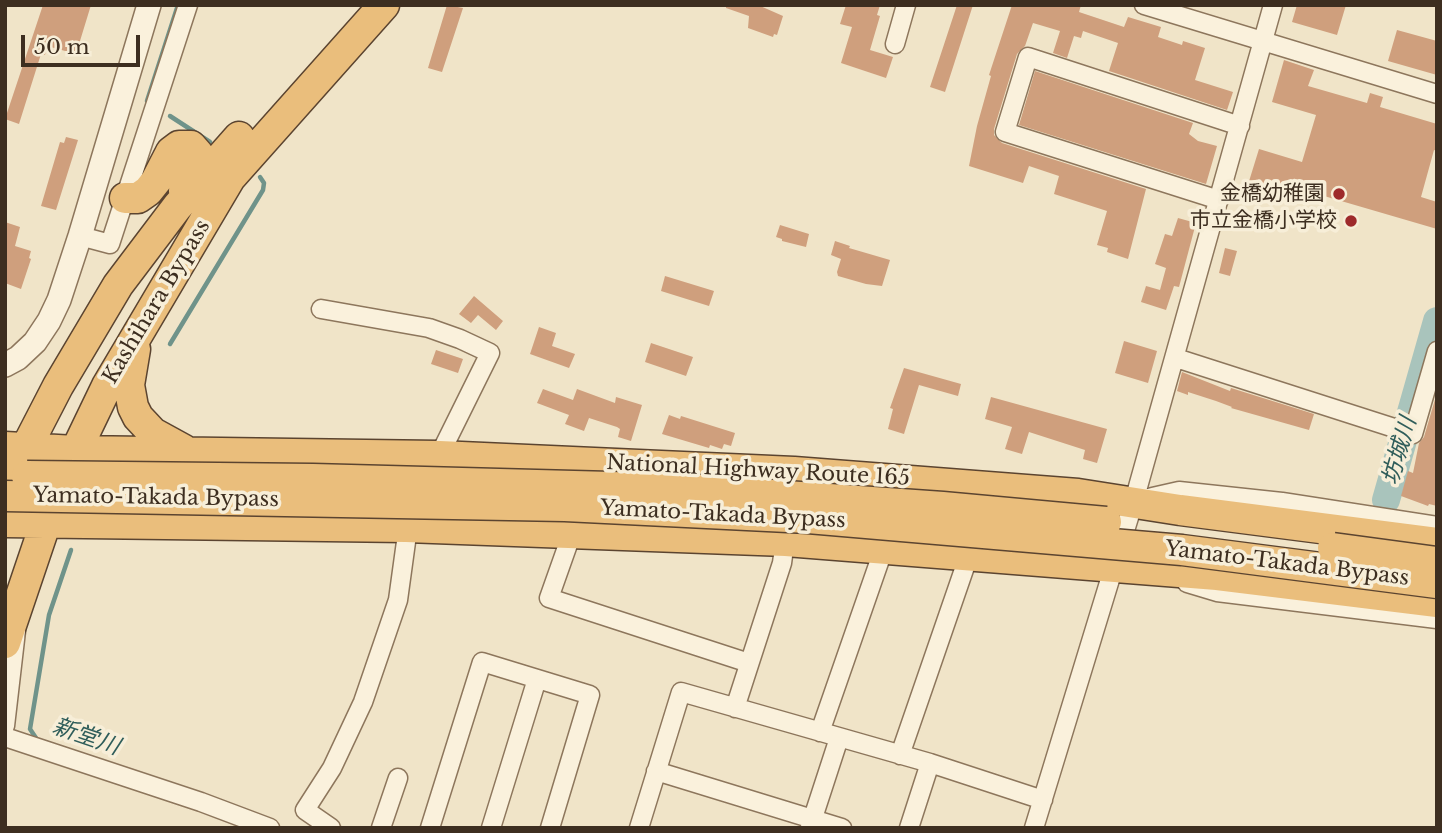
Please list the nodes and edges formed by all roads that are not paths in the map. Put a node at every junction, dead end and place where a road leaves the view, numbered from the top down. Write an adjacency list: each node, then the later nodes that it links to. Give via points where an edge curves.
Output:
1 (149, 5): 15 (street)
2 (188, 5): 12 (street)
3 (363, 5): 14 (highway, Kashihara Bypass)
4 (384, 5): 17 (highway, Kashihara Bypass, via 230,178)
5 (906, 5): 9 (street)
6 (1144, 5): 8 (street)
7 (1273, 5): 8 (street)
8 (1264, 41): 10 (street); 11 (street)
9 (895, 44)
10 (1437, 94)
11 (1240, 126): 13 (street); 13 (street, via 1028,57 1005,132)
12 (125, 198): 14 (highway, via 144,195 174,148 191,146 198,160); 15 (street, via 110,244)
13 (1219, 200): 19 (street)
14 (177, 207): 21 (highway, Kashihara Bypass, via 118,285 58,386)
15 (80, 236): 20 (street, via 48,321 34,342)
16 (321, 309): 24 (street, via 429,328 491,353)
17 (137, 334): 22 (highway, Kashihara Bypass); 23 (highway, via 129,385 132,407 153,433)
18 (1437, 351): 19 (street, via 1413,434)
19 (1176, 358): 30 (street)
20 (5, 365)
21 (12, 446): 22 (highway, National Highway Route 165); 29 (highway, Kashihara Bypass)
22 (75, 451): 23 (highway, National Highway Route 165); 32 (highway, Kashihara Bypass)
23 (190, 452): 24 (highway, National Highway Route 165)
24 (434, 456): 25 (highway, National Highway Route 165); 34 (street)
25 (604, 462): 26 (highway, National Highway Route 165); 35 (street)
26 (794, 471): 28 (highway, National Highway Route 165); 36 (street)
27 (5, 476): 40 (highway, Yamato-Takada Bypass, bridge, via 686,489 1088,520)
28 (947, 483): 30 (highway, National Highway Route 165); 39 (street)
29 (5, 498): 32 (highway); 42 (highway, Yamato-Takada Bypass, bridge, via 565,506 808,518 1182,550)
30 (1135, 501): 33 (street, via 1179,491); 37 (highway, National Highway Route 165); 41 (street)
31 (5, 522): 32 (highway)
32 (44, 522): 34 (highway); 43 (highway, Kashihara Bypass)
33 (1437, 526)
34 (406, 527): 35 (highway); 61 (street, via 398,600 363,702 332,768 305,810)
35 (576, 533): 36 (highway); 47 (street, via 549,598)
36 (786, 541): 38 (highway); 47 (street)
37 (1437, 543)
38 (884, 548): 39 (highway); 51 (street)
39 (955, 553): 41 (highway); 54 (street)
40 (1437, 562)
41 (1127, 568): 44 (highway); 45 (street, via 1217,592); 58 (street)
42 (1437, 583)
43 (18, 599): 46 (highway, Kashihara Bypass); 50 (street)
44 (1437, 602)
45 (1437, 619)
46 (5, 643)
47 (748, 663): 49 (street)
48 (537, 679): 63 (street, via 482,662); 64 (street); 65 (street, via 590,695)
49 (735, 708): 51 (street); 56 (street, via 681,692)
50 (5, 726)
51 (820, 732): 53 (street)
52 (5, 737): 60 (street)
53 (839, 738): 54 (street); 59 (street)
54 (900, 755): 55 (street)
55 (930, 763): 58 (street); 68 (street)
56 (656, 771): 59 (street); 66 (street)
57 (398, 778): 62 (street)
58 (1043, 800): 69 (street)
59 (811, 823): 67 (street)
60 (270, 828)
61 (331, 828)
62 (381, 828)
63 (430, 828)
64 (491, 828)
65 (550, 828)
66 (639, 828)
67 (842, 828)
68 (909, 828)
69 (1034, 828)

